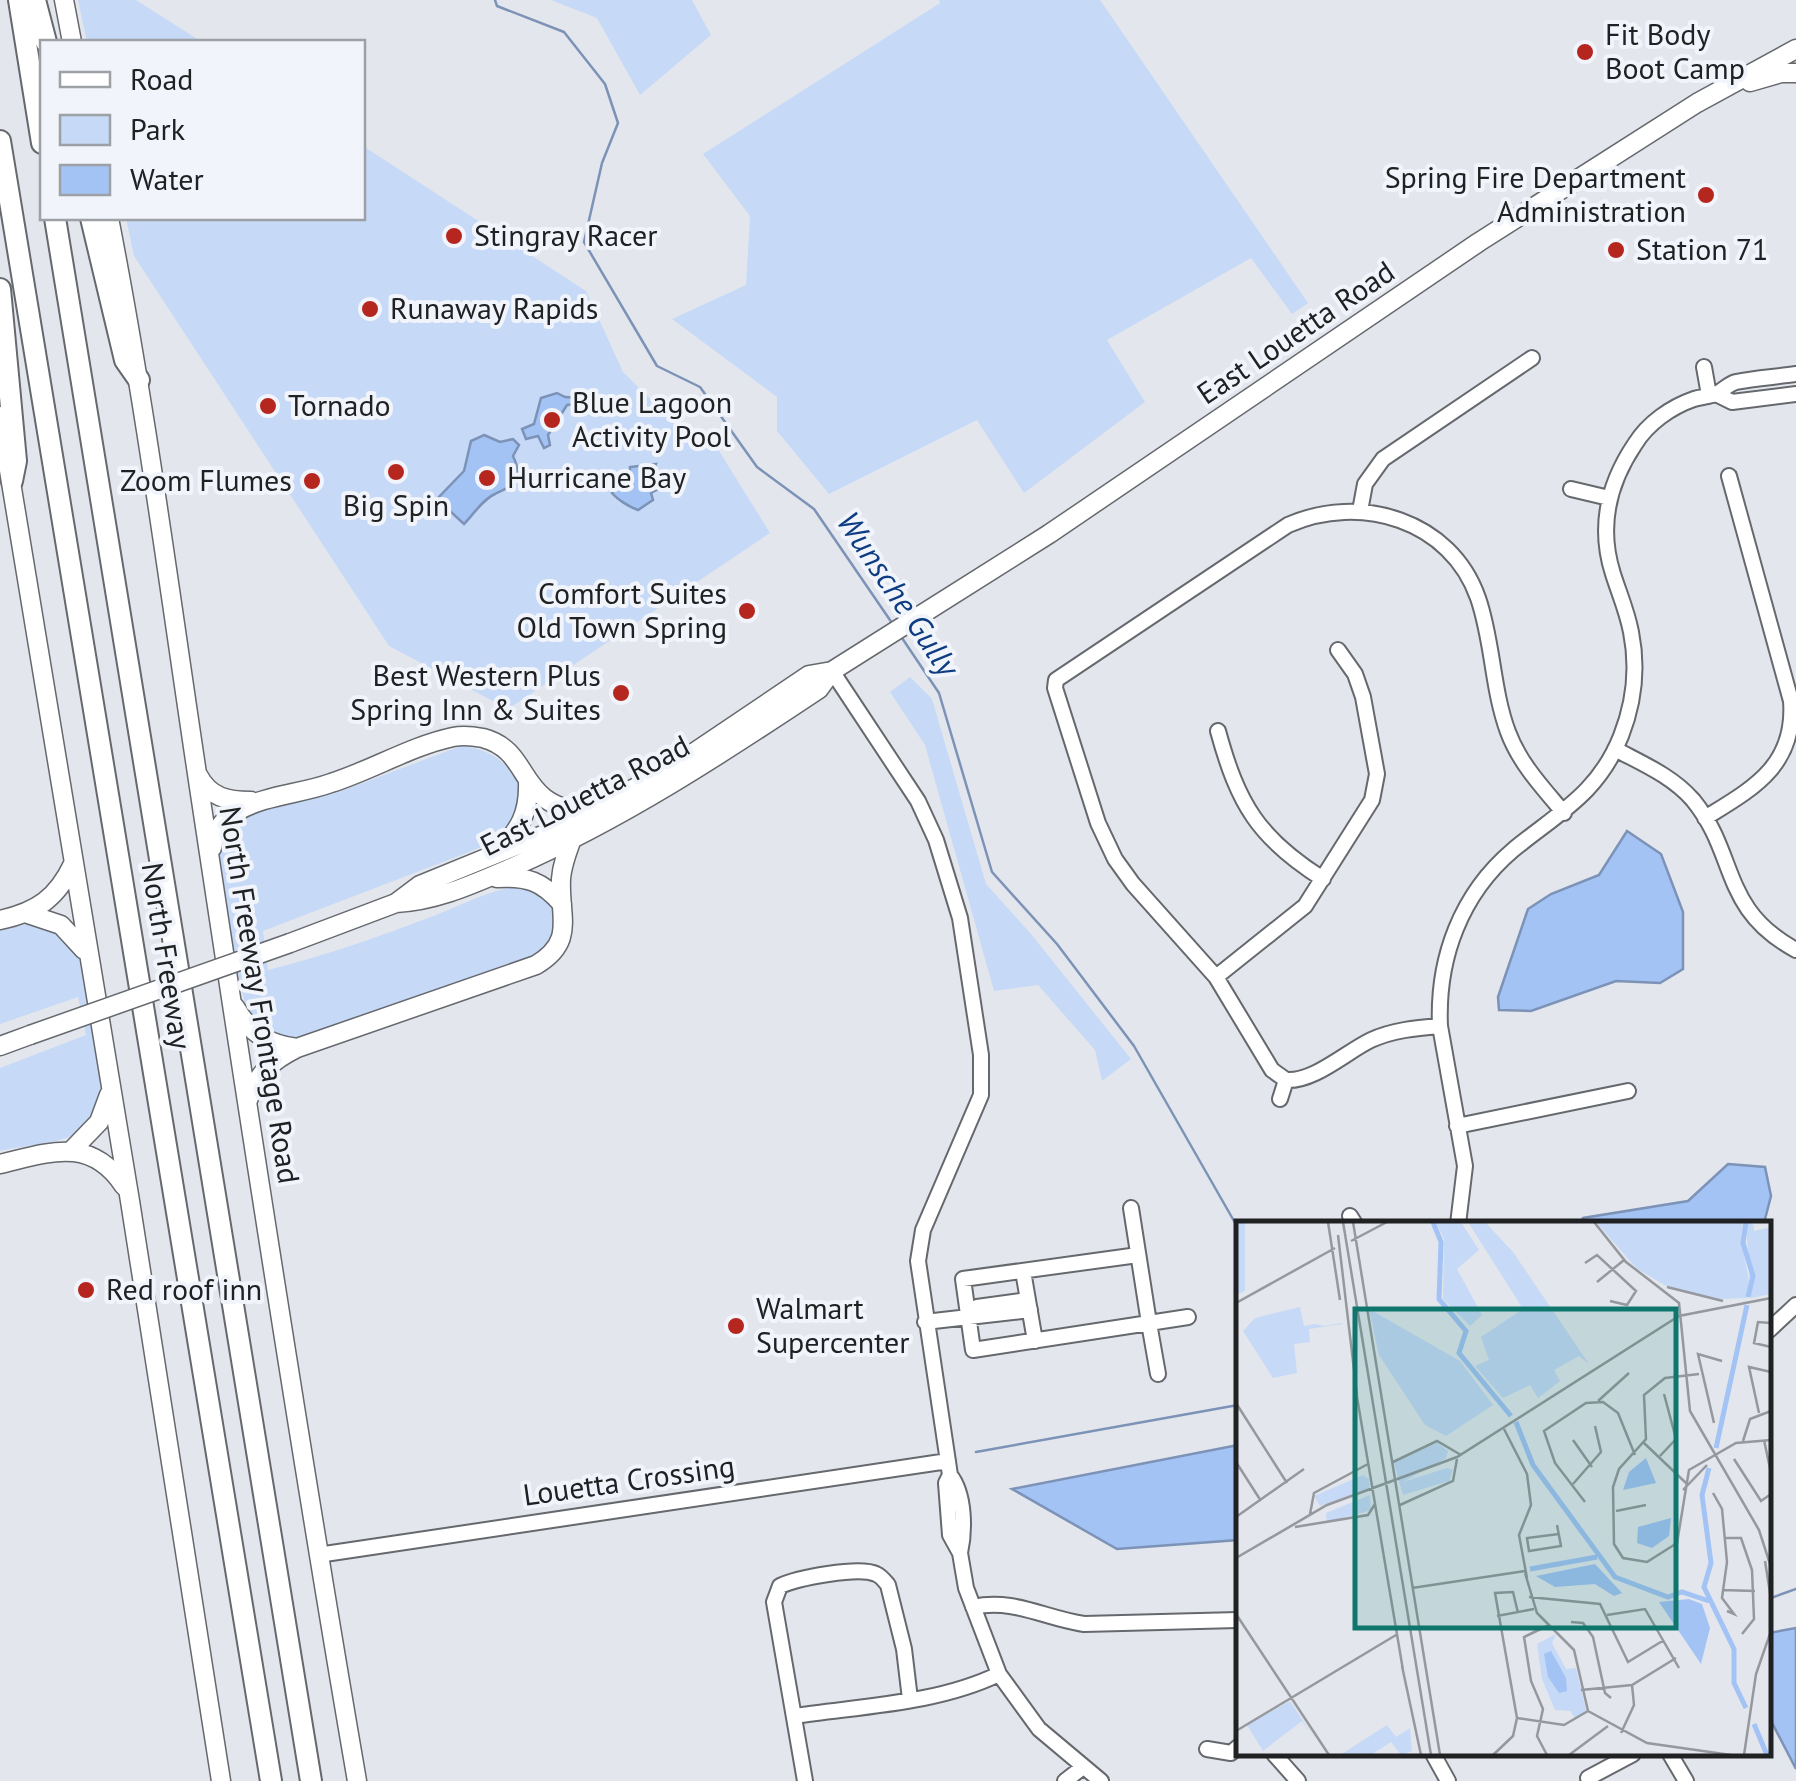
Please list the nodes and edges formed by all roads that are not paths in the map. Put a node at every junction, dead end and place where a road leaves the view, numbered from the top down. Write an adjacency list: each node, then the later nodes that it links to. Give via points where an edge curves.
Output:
1 (19, 0): 9 (highway)
2 (35, 0): 4 (highway)
3 (64, 0): 5 (main road)
4 (45, 40)
5 (72, 40)
6 (1796, 49): 8 (main road, East Louetta Road)
7 (1796, 73): 8 (main road)
8 (1716, 92): 30 (main road, East Louetta Road)
9 (40, 131)
10 (0, 140): 94 (highway, North Freeway)
11 (55, 220): 95 (highway, North Freeway)
12 (90, 220): 18 (highway, via 125,360)
13 (109, 220): 18 (main road, North Freeway Frontage Road)
14 (0, 289): 25 (highway, via 16,461)
15 (1532, 358): 28 (street, via 1383,458 1365,484)
16 (1704, 366): 20 (street)
17 (1796, 374): 19 (street)
18 (140, 380): 34 (main road, North Freeway Frontage Road)
19 (1755, 380): 20 (street); 22 (street)
20 (1713, 394): 22 (street, via 1732,402); 27 (street, via 1683,404 1645,430 1616,474)
21 (1796, 394): 22 (street)
22 (1758, 398)
23 (0, 416): 25 (main road)
24 (1729, 476): 33 (street, via 1793,708)
25 (12, 481): 44 (main road)
26 (1570, 489): 27 (street)
27 (1609, 498): 32 (street, via 1608,558 1634,660 1630,707)
28 (1360, 510): 40 (street, via 1429,534 1468,577 1509,735); 52 (street, via 1288,525 1055,682 1110,850)
29 (1338, 650): 46 (street, via 1360,686 1377,774 1372,800)
30 (832, 671): 35 (main road, East Louetta Road, via 809,676); 37 (main road, East Louetta Road, via 819,689); 74 (street, via 918,801 936,840 960,918 982,1056 982,1095 924,1230 918,1261)
31 (1218, 731): 46 (street, via 1233,784 1253,819 1278,848)
32 (1615, 750): 40 (street); 41 (street, via 1673,782)
33 (1792, 753): 41 (street, via 1764,782)
34 (197, 772): 38 (main road, via 216,796); 43 (main road, North Freeway Frontage Road)
35 (662, 773): 37 (main road); 39 (main road, East Louetta Road)
36 (528, 782): 38 (main road, via 503,747 458,736); 39 (main road, via 554,807); 45 (main road, via 524,820)
37 (653, 796): 42 (main road, East Louetta Road)
38 (262, 802): 43 (main road, via 225,820)
39 (590, 813): 45 (main road, East Louetta Road)
40 (1564, 814): 54 (street, via 1497,865 1468,903 1450,943)
41 (1705, 818): 50 (street, via 1742,901 1764,928)
42 (572, 839): 45 (main road, East Louetta Road); 47 (main road, via 562,868)
43 (210, 859): 53 (main road, North Freeway Frontage Road)
44 (74, 863): 48 (main road, via 56,895); 51 (main road)
45 (488, 869): 47 (main road, via 538,882); 55 (main road, East Louetta Road, bridge, via 426,902 396,903)
46 (1323, 879): 52 (street, via 1298,913)
47 (562, 904): 56 (main road, via 559,945 536,965)
48 (28, 914): 49 (main road); 51 (main road, via 60,925)
49 (0, 920)
50 (1796, 950)
51 (88, 956): 58 (main road)
52 (1216, 977): 57 (street, via 1272,1070)
53 (232, 1002): 56 (main road, via 257,1035); 61 (main road, North Freeway Frontage Road)
54 (1440, 1026): 57 (street, via 1380,1036); 62 (street)
55 (0, 1046)
56 (297, 1048): 61 (main road, via 266,1067)
57 (1286, 1080): 60 (street)
58 (111, 1088): 63 (main road, via 99,1122); 65 (main road)
59 (1628, 1091): 62 (street)
60 (1280, 1099)
61 (248, 1100): 79 (main road, North Freeway Frontage Road)
62 (1458, 1126): 67 (street, via 1465,1166)
63 (71, 1151): 64 (main road); 65 (main road, via 97,1156)
64 (0, 1164)
65 (128, 1193): 93 (main road)
66 (1131, 1208): 68 (street)
67 (1458, 1221)
68 (1138, 1255): 69 (street); 75 (street)
69 (1024, 1275): 71 (street, via 963,1279); 73 (street)
70 (1794, 1313): 76 (street)
71 (968, 1316): 73 (street); 73 (street, via 974,1350); 74 (street)
72 (1188, 1317): 75 (street)
73 (1031, 1319): 75 (street)
74 (925, 1322): 78 (street)
75 (1149, 1323): 77 (street)
76 (1771, 1330)
77 (1158, 1374)
78 (949, 1468): 79 (street, Louetta Crossing); 80 (street, via 946,1483 956,1515 950,1534)
79 (318, 1555): 96 (main road, North Freeway Frontage Road)
80 (973, 1606): 81 (street, via 996,1602 1084,1624); 82 (street)
81 (1236, 1620)
82 (999, 1674): 83 (street); 91 (street, via 1039,1728)
83 (910, 1699): 84 (street); 84 (street, via 888,1585 874,1572 860,1571 791,1581 780,1586 774,1602)
84 (794, 1716): 97 (street)
85 (1236, 1749): 86 (street)
86 (1208, 1750)
87 (1276, 1756): 100 (street)
88 (1434, 1756): 101 (street)
89 (1629, 1756): 92 (street)
90 (1671, 1756): 102 (street)
91 (1083, 1767): 98 (street); 99 (street)
92 (1588, 1778)
93 (221, 1781)
94 (270, 1781)
95 (311, 1781)
96 (357, 1781)
97 (805, 1781)
98 (1064, 1781)
99 (1100, 1781)
100 (1298, 1781)
101 (1448, 1781)
102 (1686, 1781)

